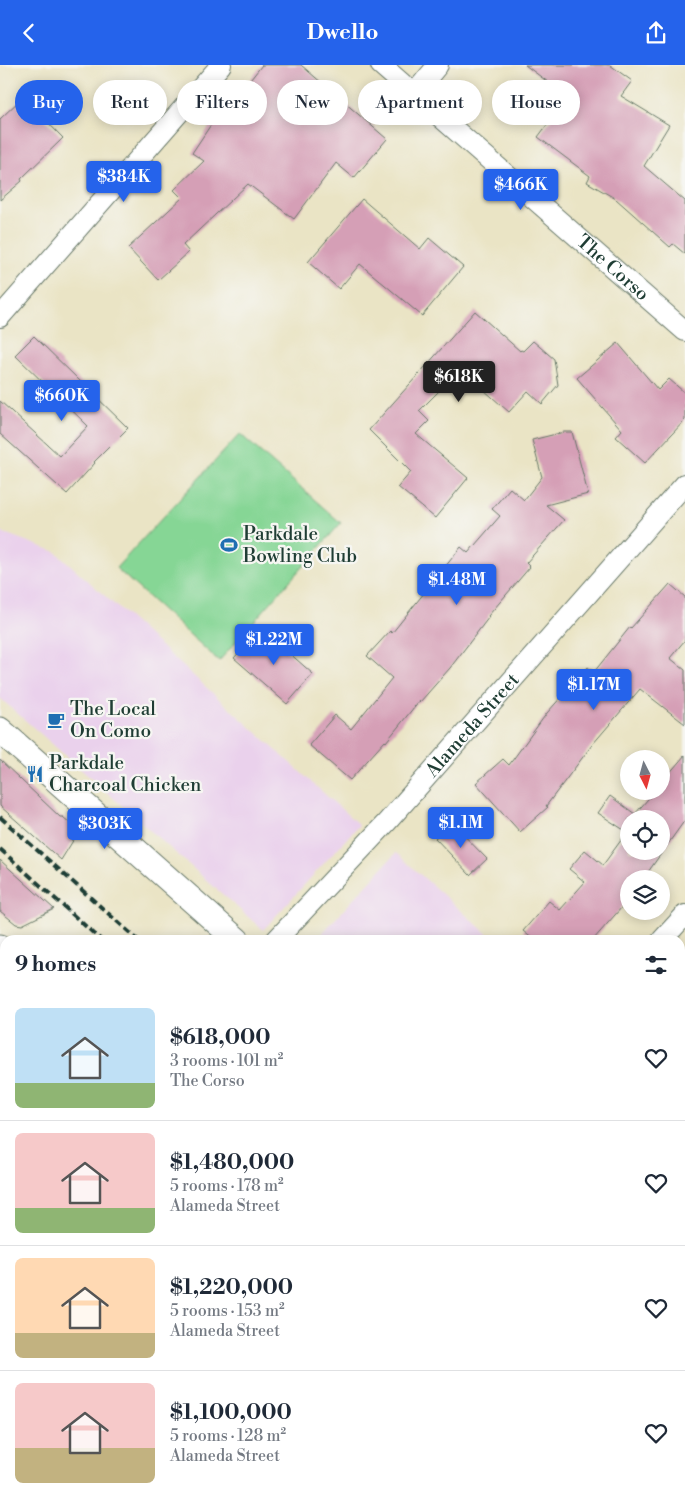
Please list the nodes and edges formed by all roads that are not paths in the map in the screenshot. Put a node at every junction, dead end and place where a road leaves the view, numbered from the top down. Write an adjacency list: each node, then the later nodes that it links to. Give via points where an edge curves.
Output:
1 (221, 65): 7 (street)
2 (381, 65): 4 (street, The Corso)
3 (438, 65): 5 (street)
4 (398, 80)
5 (426, 80)
6 (449, 125): 8 (street, The Corso)
7 (0, 317)
8 (685, 331)
9 (685, 483): 13 (street, Alameda Street, via 387,822)
10 (0, 730): 12 (street)
11 (685, 915): 14 (street)
12 (231, 935)
13 (281, 935)
14 (667, 935)

